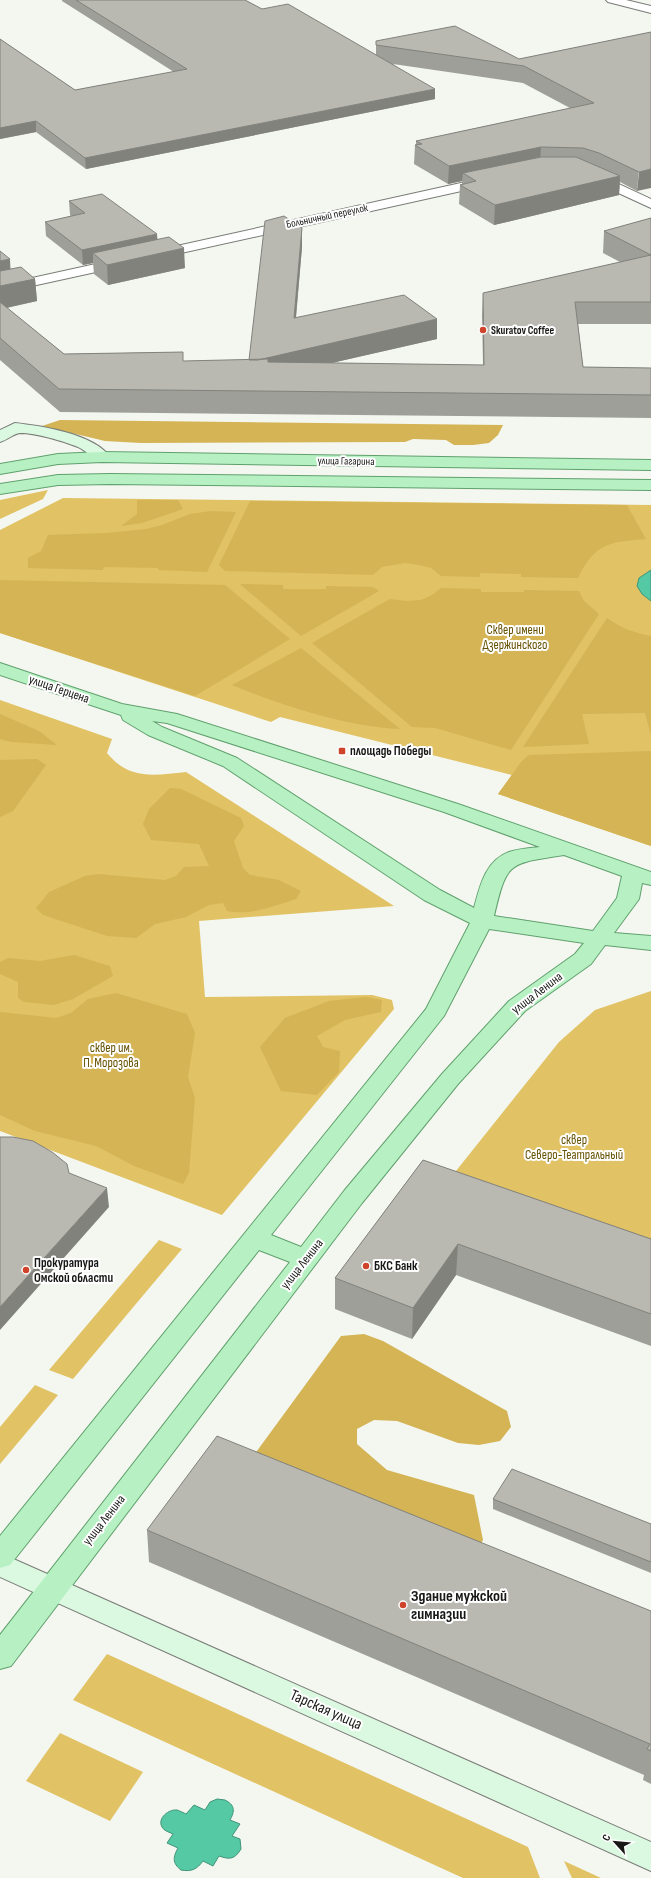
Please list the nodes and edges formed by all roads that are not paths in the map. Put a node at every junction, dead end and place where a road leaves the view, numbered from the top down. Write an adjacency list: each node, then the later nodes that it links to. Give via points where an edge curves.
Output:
1 (612, 0): 2 (street)
2 (651, 10)
3 (582, 173): 5 (street)
4 (500, 178): 6 (street, Больничный переулок)
5 (651, 204)
6 (0, 289)
7 (0, 437): 8 (street, via 10,424 85,444)
8 (102, 457): 9 (main road, улица Гагарина); 11 (main road, улица Гагарина, via 40,461)
9 (562, 464): 10 (main road, улица Гагарина); 12 (main road)
10 (651, 465)
11 (0, 469)
12 (564, 484): 13 (main road, улица Гагарина); 14 (main road, улица Гагарина, via 58,480)
13 (651, 485)
14 (0, 489)
15 (0, 669): 16 (main road, улица Герцена)
16 (118, 709): 17 (main road, via 170,718 451,808); 19 (main road, via 155,731 230,762 407,880)
17 (564, 849): 18 (main road); 19 (main road, via 515,857 498,869 491,884)
18 (642, 876): 20 (main road)
19 (482, 921): 20 (main road); 22 (main road, via 436,1011)
20 (598, 938): 21 (main road); 23 (main road, улица Ленина, via 583,959 517,1006 490,1034 435,1097)
21 (651, 942)
22 (255, 1239): 23 (main road); 24 (main road)
23 (306, 1258): 26 (main road, улица Ленина)
24 (0, 1557)
25 (0, 1564): 26 (street, Тарская улица)
26 (53, 1588): 27 (main road, улица Ленина); 28 (street, Тарская улица)
27 (0, 1657)
28 (651, 1857)

